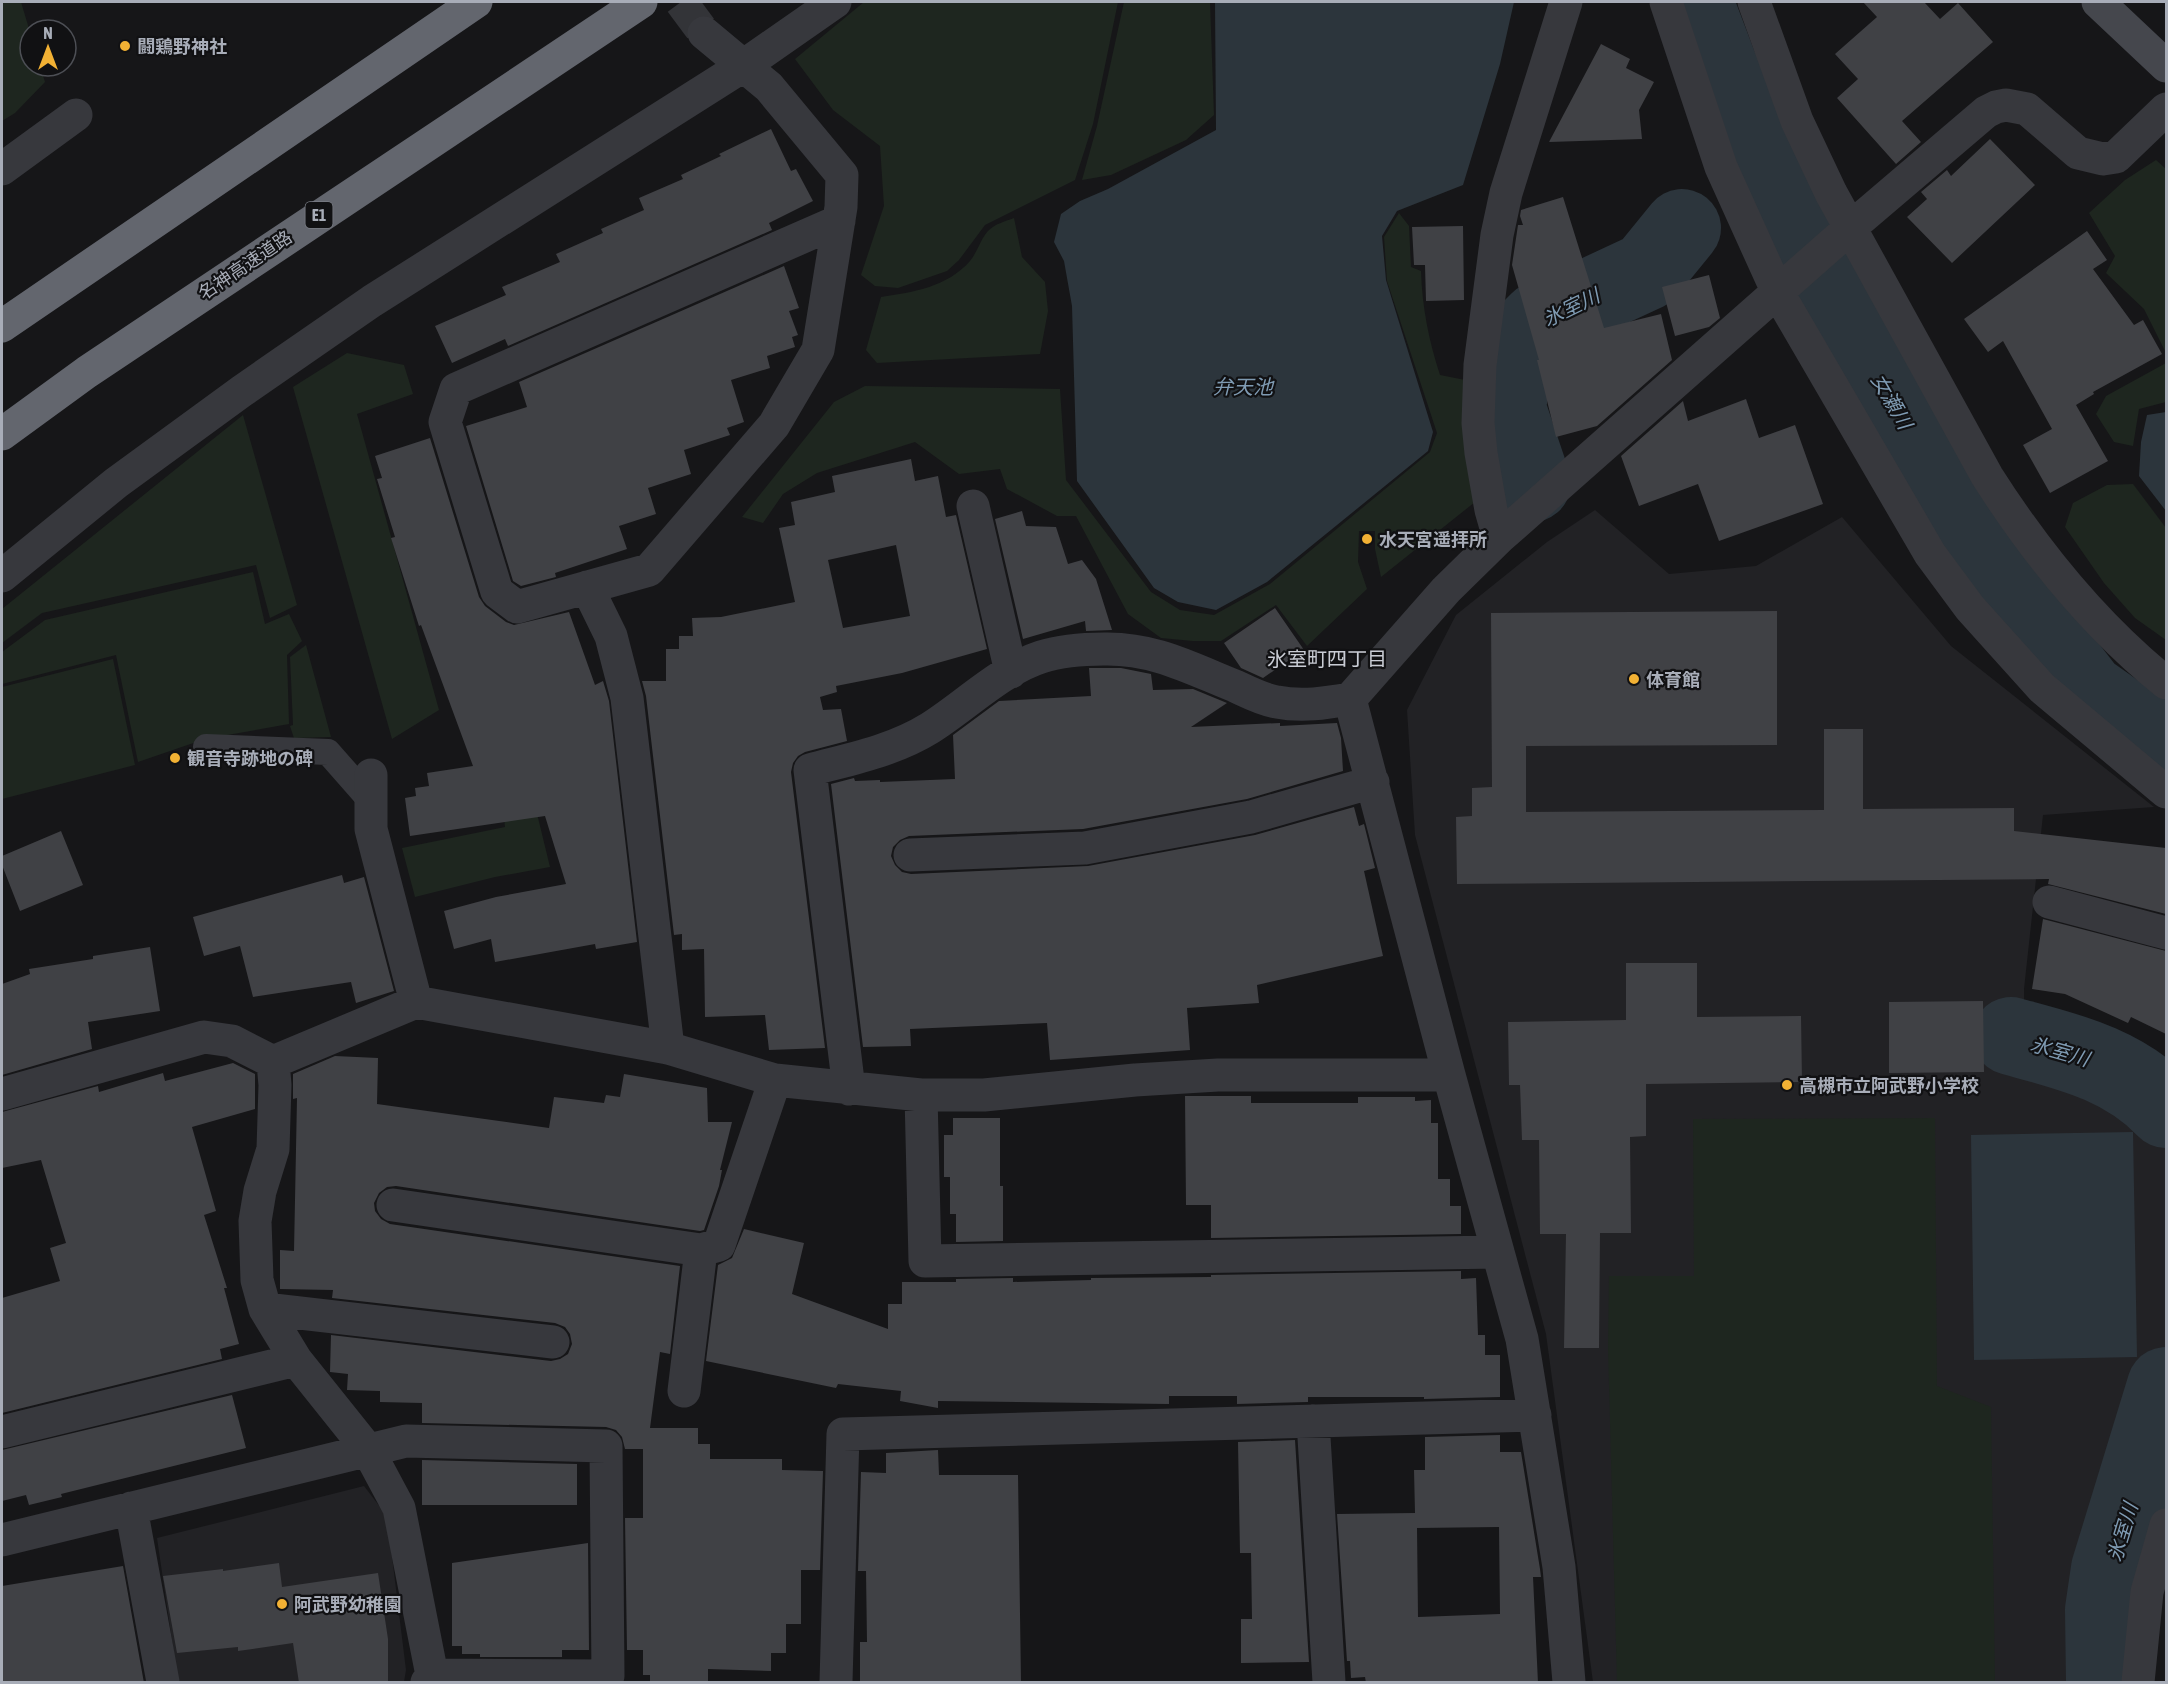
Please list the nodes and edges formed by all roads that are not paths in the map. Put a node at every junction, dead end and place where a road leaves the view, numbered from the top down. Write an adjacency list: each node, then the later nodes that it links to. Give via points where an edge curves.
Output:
1 (476, 2): 17 (highway)
2 (641, 2): 18 (highway, 名神高速道路 / E1, via 96,365)
3 (836, 2): 9 (street)
4 (1566, 2): 20 (street, via 1506,193 1480,365 1481,453)
5 (1666, 2): 16 (street, via 1721,167)
6 (1754, 2): 15 (street)
7 (2098, 2): 10 (main road)
8 (704, 33): 9 (street)
9 (743, 66): 14 (street, via 769,87 842,175); 21 (street, via 353,314 116,483)
10 (2166, 66)
11 (2166, 109): 15 (street, via 2116,157 2103,159 2078,153 2027,109 1996,107)
12 (76, 116): 13 (street)
13 (2, 169)
14 (839, 221): 22 (street, via 818,350 774,424 649,570); 22 (street, via 456,388 446,422 497,592 517,607)
15 (1842, 235): 16 (street); 24 (street, via 2015,520 2081,603)
16 (1778, 293): 20 (street); 29 (street, via 1930,554 1970,608 2042,688)
17 (2, 326)
18 (2, 434)
19 (974, 506): 23 (street)
20 (1499, 538): 25 (street, via 1446,590)
21 (2, 576)
22 (587, 587): 34 (street, via 611,636 627,698)
23 (1011, 672): 25 (street, via 1042,657 1104,649 1133,650 1155,654 1275,702 1300,705); 38 (street, via 930,729 906,741 810,770)
24 (2166, 683)
25 (1350, 699): 27 (street)
26 (206, 747): 28 (lane, via 328,752)
27 (1373, 782): 30 (street, via 1251,817 1085,848); 36 (street)
28 (371, 788): 33 (street, via 371,829)
29 (2166, 792)
30 (910, 855)
31 (2049, 902): 32 (street)
32 (2166, 933)
33 (416, 1002): 34 (street); 35 (street)
34 (668, 1048): 37 (street)
35 (273, 1062): 39 (street, via 232,1041 204,1037); 44 (street, via 273,1149 255,1221 256,1280)
36 (1449, 1075): 40 (street, via 1218,1075 984,1095); 43 (street)
37 (775, 1080): 38 (street); 42 (street, via 719,1245)
38 (849, 1089): 40 (street)
39 (2, 1094)
40 (921, 1095): 43 (street, via 925,1261)
41 (393, 1205): 42 (street)
42 (701, 1250): 47 (street)
43 (1498, 1252): 48 (street, via 1522,1339)
44 (265, 1309): 45 (street); 46 (street)
45 (553, 1342)
46 (296, 1360): 50 (street); 51 (street)
47 (684, 1391)
48 (1535, 1414): 49 (street); 59 (street, via 1559,1567)
49 (1313, 1421): 57 (street, via 843,1434); 58 (street)
50 (2, 1432)
51 (368, 1450): 52 (street); 55 (street, via 399,1508); 55 (street, via 406,1440 606,1446 608,1676)
52 (131, 1508): 54 (street); 56 (street)
53 (2166, 1525): 60 (street, via 2147,1592)
54 (2, 1540)
55 (429, 1679)
56 (163, 1683)
57 (836, 1683)
58 (1329, 1683)
59 (1569, 1683)
60 (2138, 1683)

